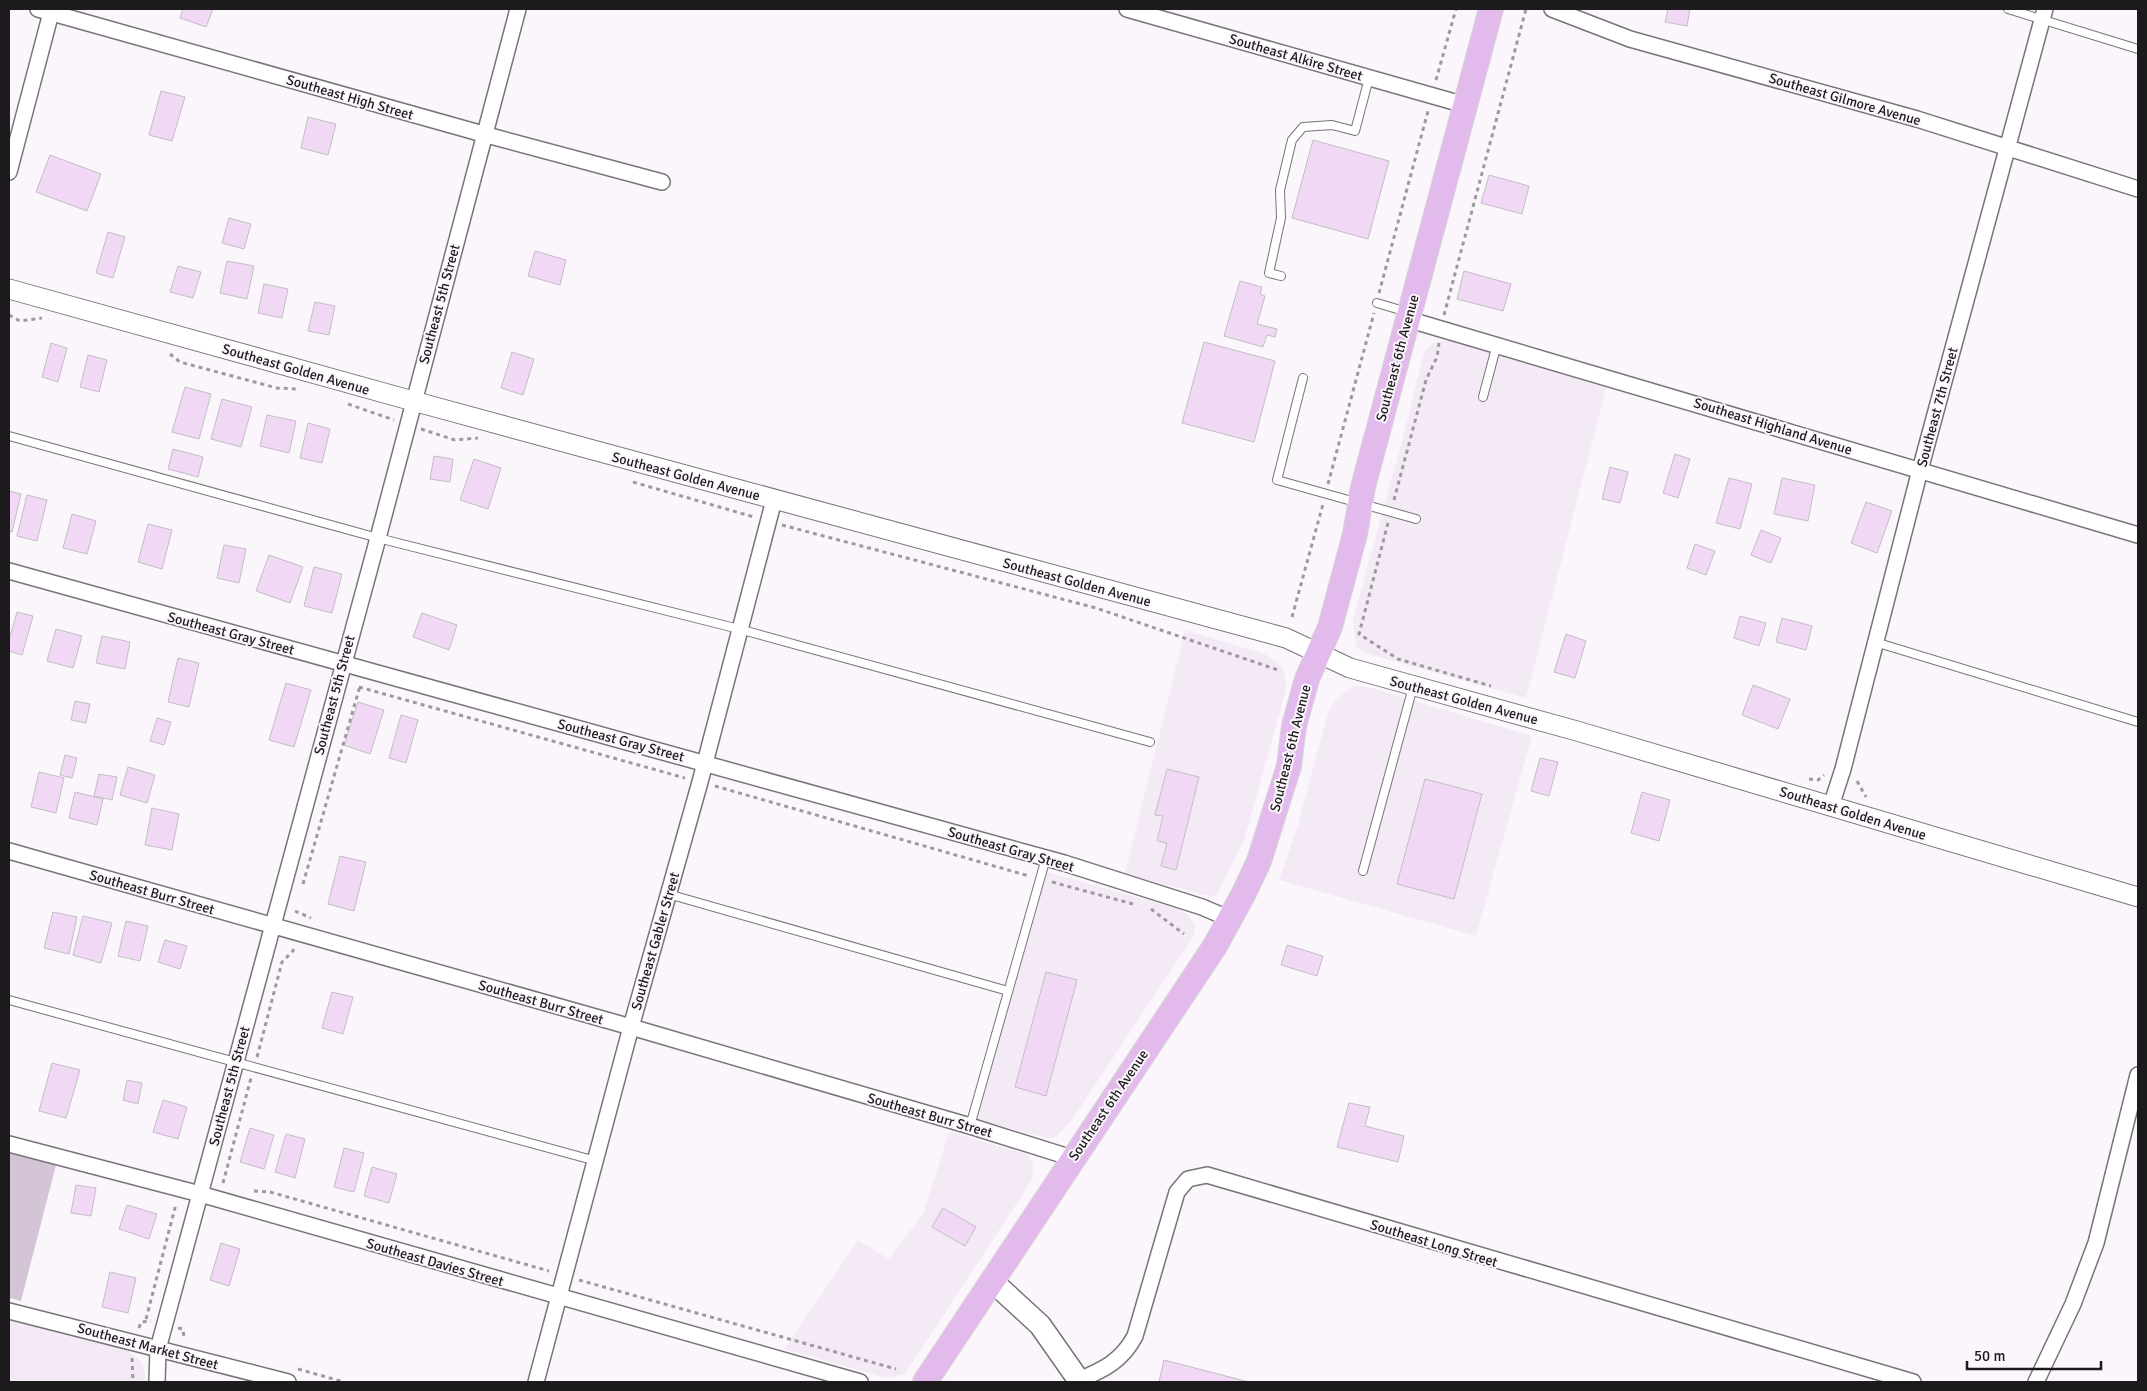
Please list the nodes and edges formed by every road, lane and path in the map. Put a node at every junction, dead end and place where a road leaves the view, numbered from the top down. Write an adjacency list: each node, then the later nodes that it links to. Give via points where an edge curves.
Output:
1 (518, 9): 13 (street, Southeast 5th Street)
2 (1127, 9): 10 (street, Southeast Alkire Street)
3 (1456, 9): 11 (path)
4 (1491, 9): 12 (main road, Southeast 6th Avenue)
5 (1552, 9): 14 (street, Southeast Gilmore Avenue, via 1630,39 1916,119)
6 (2008, 9): 8 (lane)
7 (47, 10): 13 (street, Southeast High Street); 15 (street)
8 (2044, 14): 9 (lane); 14 (street, Southeast 7th Street)
9 (2138, 49)
10 (1370, 78): 11 (street, Southeast Alkire Street); 18 (lane, via 1355,131 1332,125 1304,127 1292,140 1280,190 1281,218 1269,273)
11 (1432, 96): 12 (street, Southeast Alkire Street); 20 (path)
12 (1465, 105): 23 (main road, Southeast 6th Avenue)
13 (483, 134): 16 (street, Southeast High Street); 30 (street, Southeast 5th Street)
14 (2006, 148): 17 (street, Southeast Gilmore Avenue); 34 (street, Southeast 7th Street)
15 (9, 172)
16 (662, 182)
17 (2138, 189)
18 (1281, 276)
19 (9, 289): 30 (street, Southeast Golden Avenue)
20 (1376, 303): 23 (lane); 36 (path)
21 (9, 315): 22 (path, via 20,321)
22 (50, 316)
23 (1408, 316): 24 (street, Southeast Highland Avenue); 38 (main road, Southeast 6th Avenue)
24 (1497, 344): 28 (lane); 34 (street, Southeast Highland Avenue)
25 (164, 349): 27 (path, via 180,362 277,388)
26 (1303, 378): 36 (lane, via 1277,480)
27 (300, 389)
28 (1483, 397)
29 (343, 402): 31 (path)
30 (413, 402): 31 (street, Southeast 5th Street); 37 (street, Southeast Golden Avenue)
31 (407, 425): 33 (path, via 455,440); 42 (street, Southeast 5th Street)
32 (9, 436): 42 (lane)
33 (484, 438)
34 (1920, 470): 41 (street, Southeast Highland Avenue); 47 (street, Southeast 7th Street)
35 (626, 480): 40 (path)
36 (1326, 493): 38 (lane); 44 (path)
37 (774, 500): 40 (street, Southeast Gabler Street); 48 (street, Southeast Golden Avenue, via 1286,638)
38 (1360, 503): 39 (lane); 48 (main road, Southeast 6th Avenue, via 1330,627)
39 (1416, 518)
40 (768, 521): 45 (street, Southeast Gabler Street); 50 (path, via 1096,608)
41 (2138, 535)
42 (378, 538): 45 (lane); 49 (street, Southeast 5th Street)
43 (9, 571): 49 (street, Southeast Gray Street)
44 (1292, 617)
45 (739, 629): 56 (lane); 57 (street, Southeast Gabler Street)
46 (1358, 634): 54 (path, via 1398,659)
47 (1876, 642): 55 (lane); 58 (street, Southeast 7th Street)
48 (1319, 653): 53 (street, Southeast Golden Avenue, via 1350,668); 71 (main road, Southeast 6th Avenue, via 1307,679 1294,726 1289,766 1260,861)
49 (343, 664): 57 (street, Southeast Gray Street); 73 (street, Southeast 5th Street)
50 (1278, 670)
51 (362, 681): 52 (path)
52 (359, 687): 60 (path); 67 (path)
53 (1413, 687): 62 (street, Southeast Golden Avenue, via 1577,731); 65 (lane)
54 (1492, 687)
55 (2138, 722)
56 (1150, 742)
57 (705, 764): 60 (street, Southeast Gabler Street); 64 (street, Southeast Gray Street)
58 (1843, 768): 59 (path, via 1832,763 1818,780); 61 (path, via 1858,772 1857,783 1864,796); 62 (street, Southeast 7th Street)
59 (1802, 777)
60 (700, 782): 66 (path); 68 (street, Southeast Gabler Street)
61 (1872, 798)
62 (1830, 806): 69 (street, Southeast Golden Avenue)
63 (9, 852): 73 (street, Southeast Burr Street)
64 (1046, 858): 66 (lane); 71 (street, Southeast Gray Street, via 1202,907)
65 (1363, 871)
66 (1040, 879): 74 (path, via 1151,909); 75 (lane)
67 (300, 893)
68 (668, 894): 75 (lane); 77 (street, Southeast Gabler Street)
69 (2138, 897)
70 (298, 902): 72 (path)
71 (1230, 919): 82 (main road, Southeast 6th Avenue)
72 (293, 920)
73 (272, 926): 77 (street, Southeast Burr Street); 78 (street, Southeast 5th Street)
74 (1184, 934)
75 (1008, 991): 80 (lane)
76 (9, 1000): 78 (lane)
77 (631, 1027): 80 (street, Southeast Burr Street); 83 (street, Southeast Gabler Street)
78 (236, 1062): 83 (lane); 85 (street, Southeast 5th Street)
79 (2138, 1075): 100 (street, via 2096,1243 2073,1304)
80 (970, 1126): 82 (street, Southeast Burr Street)
81 (9, 1144): 84 (street, Southeast Davies Street)
82 (1072, 1158): 87 (main road, Southeast 6th Avenue)
83 (596, 1161): 86 (street, Southeast Gabler Street)
84 (178, 1188): 85 (street, Southeast Davies Street); 90 (path, via 175,1213)
85 (200, 1194): 88 (street, Southeast Davies Street); 91 (street, Southeast 5th Street)
86 (565, 1276): 88 (street, Southeast Gabler Street); 92 (path)
87 (992, 1281): 93 (main road, via 1040,1325); 98 (main road, Southeast 6th Avenue)
88 (560, 1298): 96 (street, Southeast Gabler Street); 97 (street, Southeast Davies Street)
89 (9, 1311): 91 (street, Southeast Market Street)
90 (146, 1320)
91 (158, 1349): 94 (street, Southeast 5th Street); 95 (street, Southeast Market Street)
92 (896, 1369)
93 (1079, 1381): 99 (street, Southeast Long Street, via 1106,1368 1129,1348 1177,1192 1188,1179 1207,1175)
94 (156, 1382)
95 (288, 1382)
96 (536, 1382)
97 (860, 1382)
98 (925, 1382)
99 (1913, 1382)
100 (2036, 1382)

